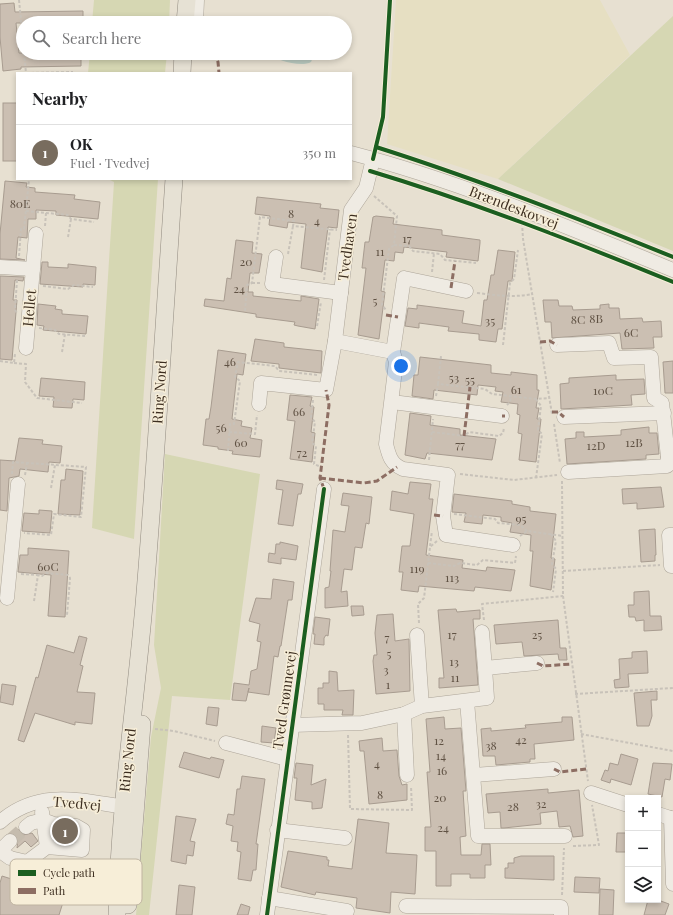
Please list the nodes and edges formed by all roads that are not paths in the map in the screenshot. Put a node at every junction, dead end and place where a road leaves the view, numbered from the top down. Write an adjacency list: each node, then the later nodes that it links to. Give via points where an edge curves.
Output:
1 (187, 0): 3 (main road)
2 (197, 0): 4 (street)
3 (186, 16)
4 (196, 16)
5 (352, 153): 6 (street, Brændeskovvej)
6 (373, 159): 12 (street, Brændeskovvej, via 522,208); 14 (street, Tvedhaven, via 366,188 351,210)
7 (174, 180): 33 (main road, Ring Nord)
8 (41, 231): 11 (street, Hellet)
9 (276, 257): 14 (street, Tvedhaven, via 272,284)
10 (0, 267): 11 (street, Hellet)
11 (33, 269): 17 (street, Hellet)
12 (673, 270)
13 (466, 291): 18 (street, via 404,278)
14 (341, 293): 15 (street, Tvedhaven)
15 (335, 341): 18 (street); 20 (street, Tvedhaven, via 326,390 261,383)
16 (557, 345): 21 (street, via 609,343 614,358 651,358 654,398)
17 (26, 348)
18 (393, 352): 19 (street, via 396,362)
19 (392, 402): 22 (street); 29 (street, via 386,444 393,463 403,469 448,475 444,512 446,534)
20 (259, 404)
21 (666, 406): 23 (street); 24 (street)
22 (504, 416)
23 (564, 417)
24 (670, 457): 25 (street, via 667,466)
25 (565, 473)
26 (15, 480): 30 (street, via 13,532)
27 (324, 489): 41 (street, Tved Grønnevej)
28 (673, 535): 31 (street, via 669,535)
29 (513, 546)
30 (7, 564): 32 (street)
31 (672, 566)
32 (7, 598)
33 (144, 605): 50 (main road, Ring Nord); 50 (main road, Ring Nord, via 142,727)
34 (482, 632): 37 (street)
35 (417, 635): 39 (street)
36 (537, 663): 37 (street)
37 (485, 668): 38 (street, via 487,698)
38 (467, 701): 39 (street); 46 (street)
39 (422, 706): 40 (street)
40 (404, 714): 41 (street, via 362,724); 45 (street)
41 (291, 725): 43 (street, Tved Grønnevej)
42 (226, 743): 43 (street, Tved Grønnevej)
43 (287, 760): 55 (street, Tved Grønnevej)
44 (554, 769): 46 (street)
45 (407, 775)
46 (474, 775): 58 (street, via 478,836)
47 (590, 793): 49 (street)
48 (41, 800): 50 (street, Tvedvej, via 64,799); 52 (street); 53 (street, Tvedvej, via 27,804)
49 (625, 804)
50 (129, 808): 62 (main road, Ring Nord); 63 (main road, Ring Nord)
51 (667, 817): 64 (street)
52 (43, 820): 54 (street); 59 (street); 59 (street, via 76,826 83,830 82,850)
53 (0, 822)
54 (26, 827)
55 (278, 830): 56 (street); 65 (street, Tved Grønnevej)
56 (345, 838)
57 (10, 841): 60 (street, via 4,847 3,853)
58 (564, 841)
59 (47, 847): 61 (street)
60 (14, 859)
61 (31, 859)
62 (118, 859)
63 (128, 859)
64 (673, 884)
65 (269, 898): 69 (street); 73 (street, Tved Grønnevej)
66 (117, 905): 71 (main road, Ring Nord)
67 (127, 905): 72 (main road, Ring Nord)
68 (406, 906): 70 (street)
69 (347, 911)
70 (561, 911)
71 (117, 915)
72 (127, 915)
73 (267, 915)

